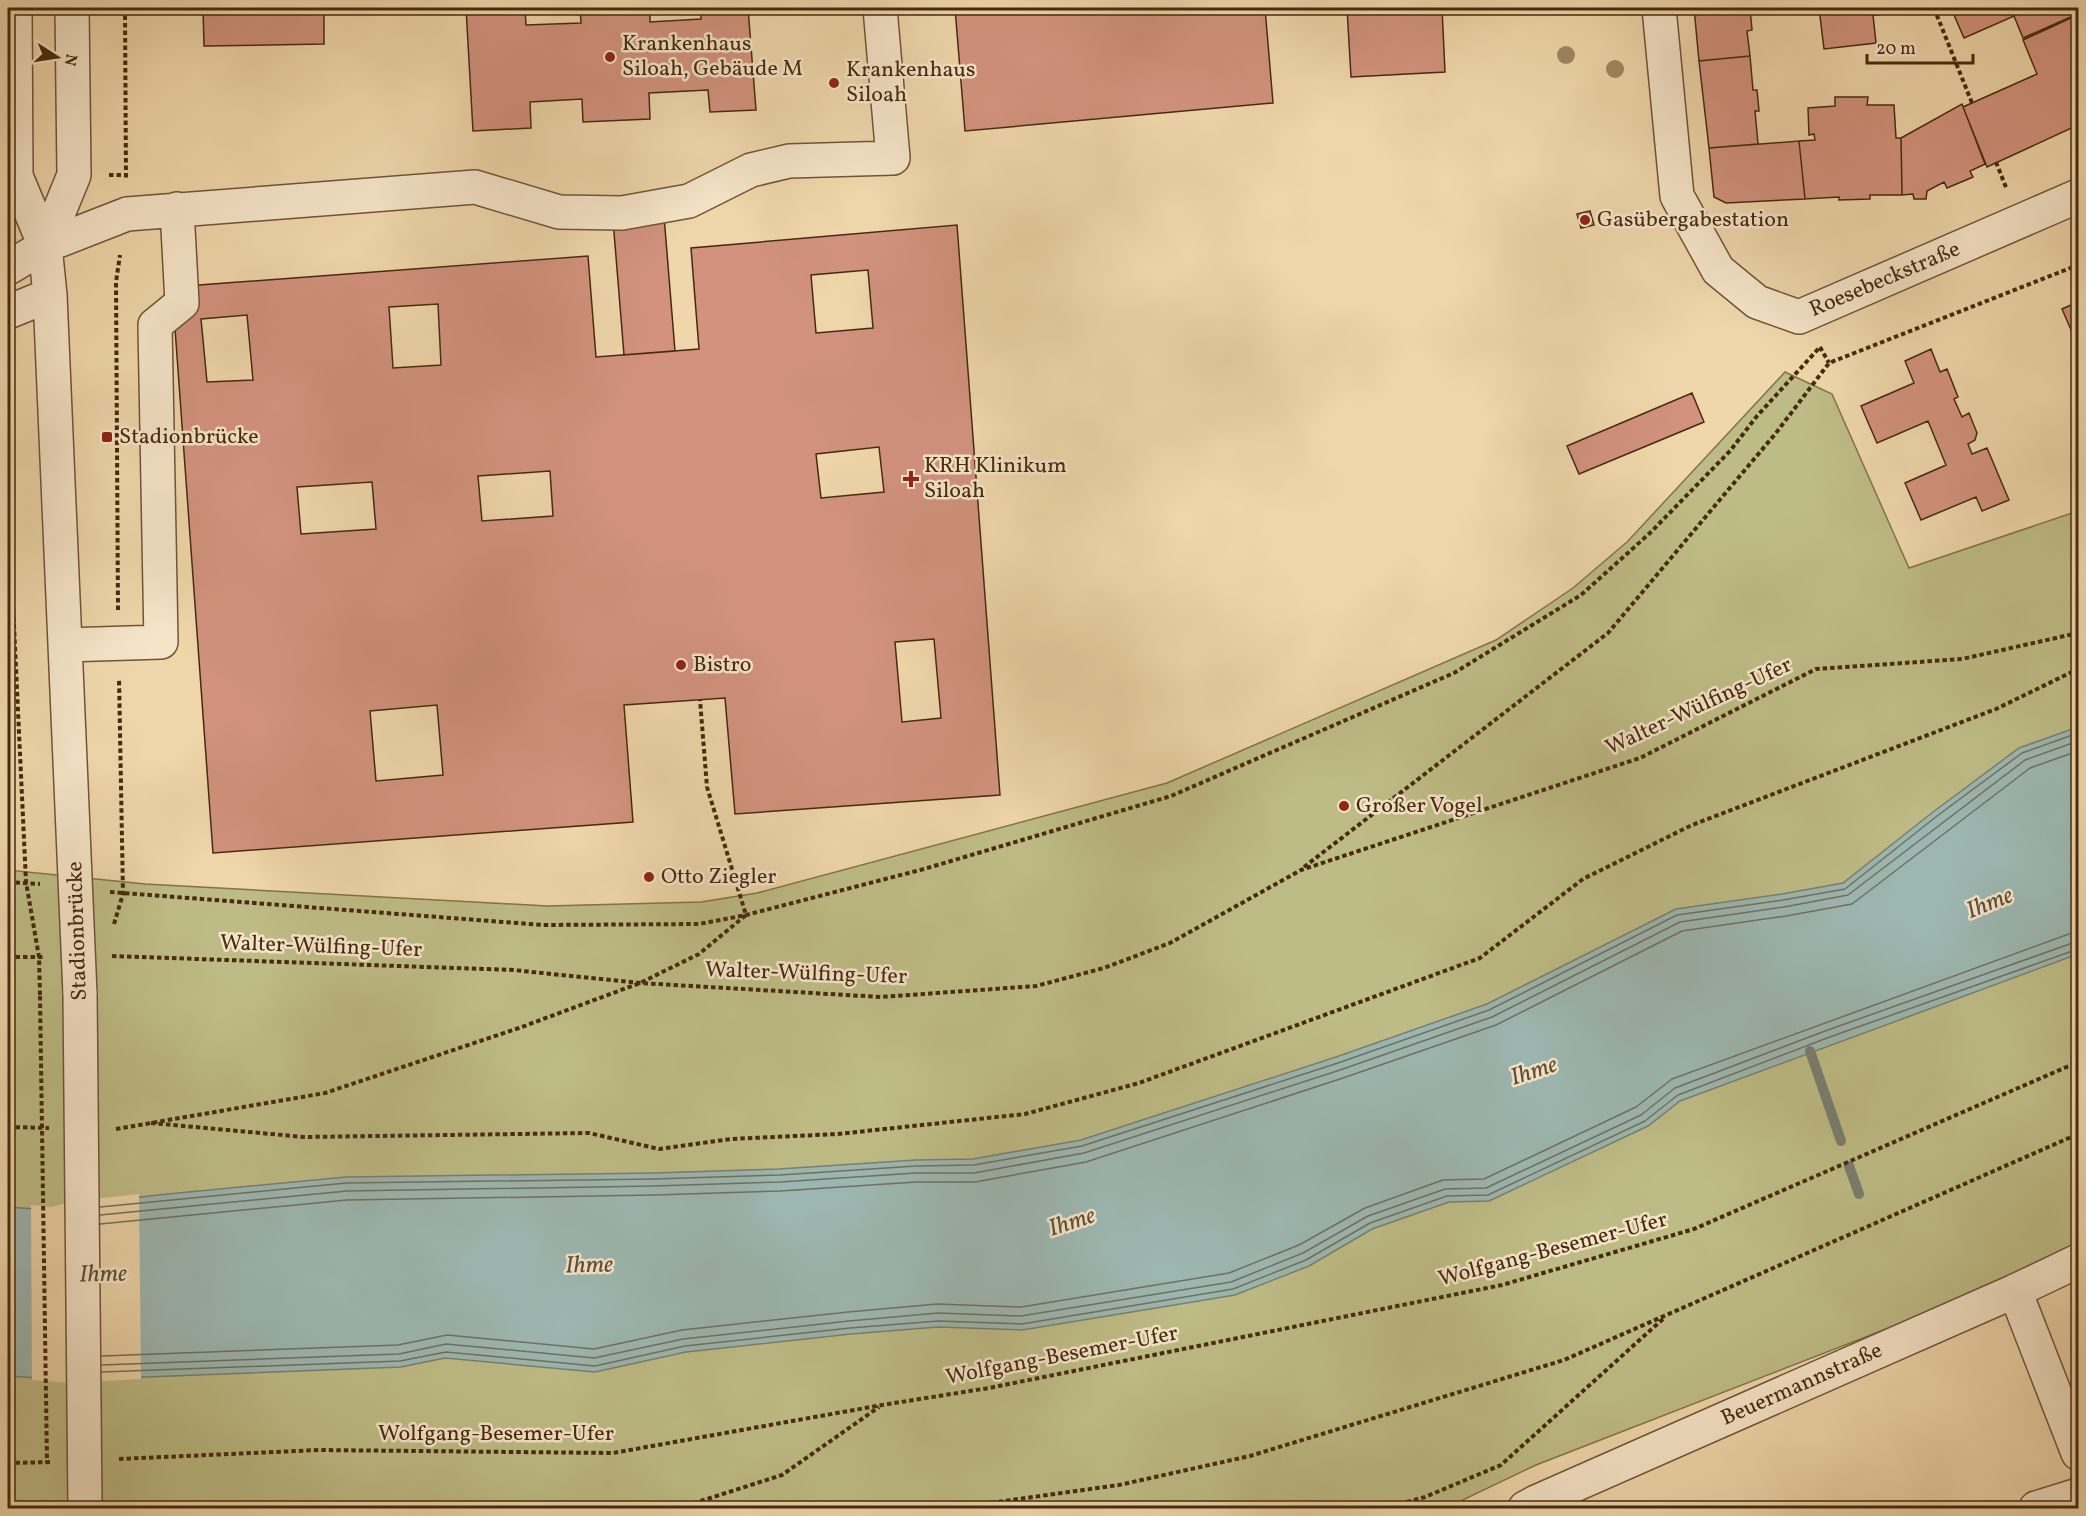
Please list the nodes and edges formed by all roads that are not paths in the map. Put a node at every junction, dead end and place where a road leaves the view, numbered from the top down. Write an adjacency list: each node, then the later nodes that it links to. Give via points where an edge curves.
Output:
1 (15, 8): 7 (street, Stadionbrücke, via 16,176)
2 (72, 8): 7 (street, Stadionbrücke, via 74,176)
3 (880, 8): 6 (street, via 892,158 789,161 751,170 689,201 622,213 559,212 475,187)
4 (1659, 8): 5 (street, Roesebeckstraße, via 1677,196 1718,270 1757,302 1799,317)
5 (2079, 196)
6 (177, 209): 7 (street, via 127,214); 11 (street, via 182,303 155,325 161,642)
7 (45, 246): 8 (street); 9 (street, Stadionbrücke)
8 (8, 268)
9 (50, 295): 10 (street); 11 (street, Stadionbrücke)
10 (8, 312)
11 (65, 645): 16 (street, Stadionbrücke, bridge, via 80,994)
12 (2079, 1262): 13 (street, Beuermannstraße)
13 (2015, 1291): 14 (street); 17 (street, Beuermannstraße)
14 (2079, 1454)
15 (2079, 1496): 18 (street)
16 (85, 1509)
17 (1525, 1509)
18 (2036, 1509)

